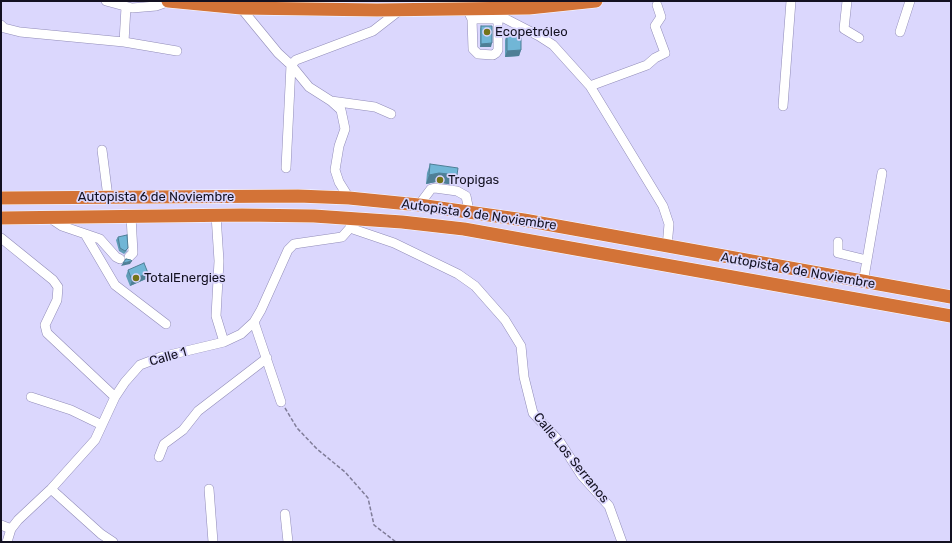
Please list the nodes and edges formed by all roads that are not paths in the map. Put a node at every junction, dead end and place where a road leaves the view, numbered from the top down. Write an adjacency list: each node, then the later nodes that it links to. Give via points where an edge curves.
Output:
1 (106, 1): 8 (street)
2 (169, 1): 8 (street, via 142,8); 9 (highway)
3 (596, 1): 12 (highway, via 529,8)
4 (791, 1): 21 (street)
5 (847, 1): 15 (street, via 844,29)
6 (910, 1): 14 (street)
7 (657, 5): 19 (street, via 661,17 655,26 665,53 647,66)
8 (126, 7): 16 (street)
9 (241, 8): 10 (highway); 18 (street)
10 (400, 10): 11 (highway); 18 (street, via 373,31 308,55)
11 (470, 14): 12 (highway); 12 (street, via 473,49 478,54 493,54 498,50)
12 (500, 14): 19 (street, via 553,45)
13 (1, 25): 16 (street, via 20,32)
14 (900, 32)
15 (859, 38)
16 (124, 42): 17 (street)
17 (177, 51)
18 (291, 65): 20 (street, via 309,87); 24 (street)
19 (590, 86): 39 (street, via 663,206 669,224)
20 (331, 101): 22 (street, via 375,107); 28 (street, via 342,110 345,129 335,170)
21 (783, 106)
22 (391, 114)
23 (102, 150): 26 (street)
24 (286, 168)
25 (882, 173): 40 (street)
26 (108, 197): 27 (highway, Autopista 6 de Noviembre); 28 (highway, Autopista 6 de Noviembre)
27 (1, 198)
28 (349, 198): 29 (highway, Autopista 6 de Noviembre)
29 (418, 204): 30 (highway, Autopista 6 de Noviembre); 30 (street, via 431,189 450,190 466,196)
30 (469, 211): 39 (highway, Autopista 6 de Noviembre)
31 (216, 215): 32 (highway, Autopista 6 de Noviembre); 35 (highway, Autopista 6 de Noviembre); 46 (street, via 219,261 216,316)
32 (130, 216): 34 (highway, Autopista 6 de Noviembre); 36 (street, via 132,253 125,258 116,257 102,241)
33 (1, 218): 34 (highway, Autopista 6 de Noviembre)
34 (50, 218): 36 (street, via 62,226)
35 (350, 223): 43 (highway, Autopista 6 de Noviembre, via 464,229); 44 (street, Calle 1, via 342,237 294,244 288,250); 62 (street, Calle Los Serranos, via 458,274 475,286 505,320 521,346 524,377 533,413 560,442 582,476 609,506)
36 (85, 234): 45 (street, via 115,285)
37 (1, 238): 49 (street, via 53,280 58,287 57,300 45,325 48,333)
38 (838, 242): 40 (street, via 838,253)
39 (667, 246): 41 (highway, Autopista 6 de Noviembre)
40 (867, 260): 41 (street)
41 (863, 283): 42 (highway, Autopista 6 de Noviembre)
42 (951, 297)
43 (951, 316)
44 (254, 322): 46 (street, Calle 1, via 241,334); 47 (street)
45 (166, 324)
46 (224, 342): 49 (street, Calle 1, via 161,357 140,365)
47 (267, 358): 50 (street); 52 (street, via 198,411 183,430 164,444)
48 (31, 397): 51 (street, via 71,410)
49 (115, 397): 51 (street, Calle 1)
50 (281, 402)
51 (102, 426): 54 (street, Calle 1, via 95,440)
52 (159, 457)
53 (209, 489): 60 (street)
54 (51, 490): 57 (street, Calle 1); 59 (street)
55 (285, 514): 61 (street)
56 (1, 525): 57 (street)
57 (11, 530): 58 (street, Calle 1)
58 (7, 542)
59 (113, 542)
60 (213, 542)
61 (288, 542)
62 (622, 542)

